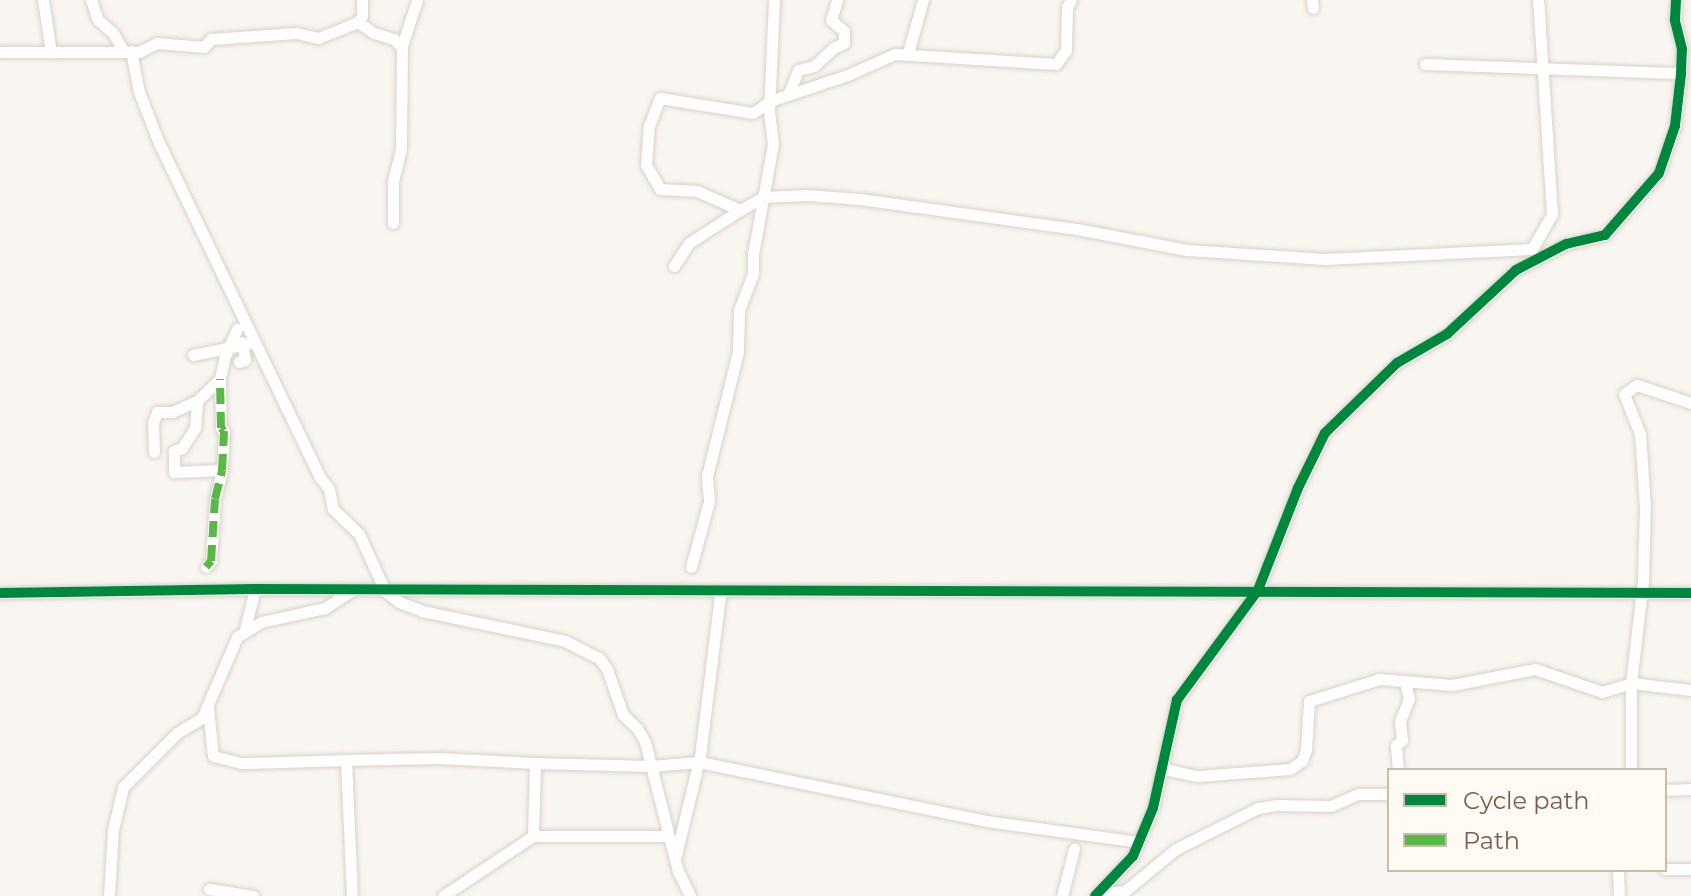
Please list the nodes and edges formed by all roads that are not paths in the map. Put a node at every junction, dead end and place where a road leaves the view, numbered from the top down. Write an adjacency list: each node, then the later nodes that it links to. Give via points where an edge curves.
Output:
1 (43, 0): 15 (street)
2 (91, 0): 13 (street, via 98,20)
3 (362, 0): 11 (street)
4 (417, 0): 12 (street)
5 (774, 0): 21 (street)
6 (837, 0): 20 (street, via 831,20 844,31 844,43 814,66 798,70)
7 (923, 0): 16 (street)
8 (1071, 0): 16 (street, via 1066,50 1056,64)
9 (1538, 0): 18 (street)
10 (1676, 0): 42 (street, via 1683,60 1677,116 1654,180 1605,235 1566,244 1516,270 1447,334 1406,355 1334,422 1298,488)
11 (358, 22): 12 (street); 13 (street, via 318,38 296,33 236,37 211,39 204,47 159,43)
12 (402, 46): 24 (street, via 401,149 393,180)
13 (127, 51): 15 (street); 26 (street, via 144,108)
14 (0, 52): 15 (street)
15 (51, 52)
16 (908, 53): 20 (street)
17 (1425, 64): 18 (street)
18 (1543, 68): 19 (street); 22 (street, via 1552,214 1532,249 1325,259 1217,252 920,205 807,195)
19 (1675, 73)
20 (788, 95): 21 (street)
21 (770, 101): 22 (street, via 773,144); 23 (street, via 753,113 660,98 649,126 646,165 660,189 697,191)
22 (763, 197): 23 (street); 39 (street, via 753,273 739,310 738,352)
23 (740, 210): 25 (street, via 689,243)
24 (393, 223)
25 (674, 266)
26 (240, 314): 27 (street); 28 (street)
27 (237, 329): 29 (street); 30 (street)
28 (255, 342): 29 (street); 31 (street)
29 (242, 346): 30 (street); 31 (street, via 242,361)
30 (229, 350): 32 (street); 33 (street)
31 (262, 354): 43 (street, via 329,489 333,509 359,534)
32 (193, 355)
33 (220, 379): 34 (street); 37 (street)
34 (197, 401): 36 (street, via 157,412); 37 (street, via 195,428 174,451 174,472)
35 (1691, 403): 45 (street, via 1637,385 1624,394 1640,434 1642,457 1645,536)
36 (154, 452)
37 (222, 470): 38 (street)
38 (206, 567)
39 (691, 567)
40 (255, 589): 41 (street); 44 (street); 48 (street)
41 (351, 590): 43 (street); 48 (street, via 325,608)
42 (1258, 590): 43 (street); 45 (street); 59 (street, via 1177,700)
43 (385, 591): 56 (street, via 422,611 586,649 607,669 619,708 641,734)
44 (0, 593)
45 (1640, 593): 46 (street); 50 (street)
46 (1691, 593)
47 (720, 596): 54 (street)
48 (245, 629): 52 (street)
49 (1405, 682): 50 (street, via 1452,685 1535,669 1601,692); 57 (street, via 1409,699 1400,721 1402,740 1396,745); 59 (street, via 1373,680 1309,701 1306,750 1302,761 1290,769 1198,776)
50 (1631, 683): 51 (street); 58 (street)
51 (1691, 690)
52 (208, 708): 53 (street, via 213,756 241,763); 73 (street, via 123,787 113,830)
53 (346, 760): 55 (street); 75 (street)
54 (701, 762): 56 (street); 65 (street, via 986,821); 67 (street)
55 (535, 763): 56 (street); 63 (street)
56 (651, 766): 64 (street)
57 (1398, 768)
58 (1631, 768)
59 (1164, 769): 65 (street)
60 (1691, 789): 61 (street)
61 (1667, 790)
62 (1387, 794): 72 (street, via 1358,794 1331,806 1258,808 1176,849 1125,891)
63 (533, 836): 64 (street); 76 (street)
64 (668, 836): 77 (street, via 681,884)
65 (1139, 842): 72 (street, via 1124,869)
66 (1074, 849): 78 (street)
67 (676, 855)
68 (1667, 869): 69 (street)
69 (1691, 869)
70 (1618, 872): 79 (street)
71 (209, 889): 74 (street)
72 (1096, 895)
73 (109, 896)
74 (253, 896)
75 (352, 896)
76 (443, 896)
77 (690, 896)
78 (1062, 896)
79 (1619, 896)

